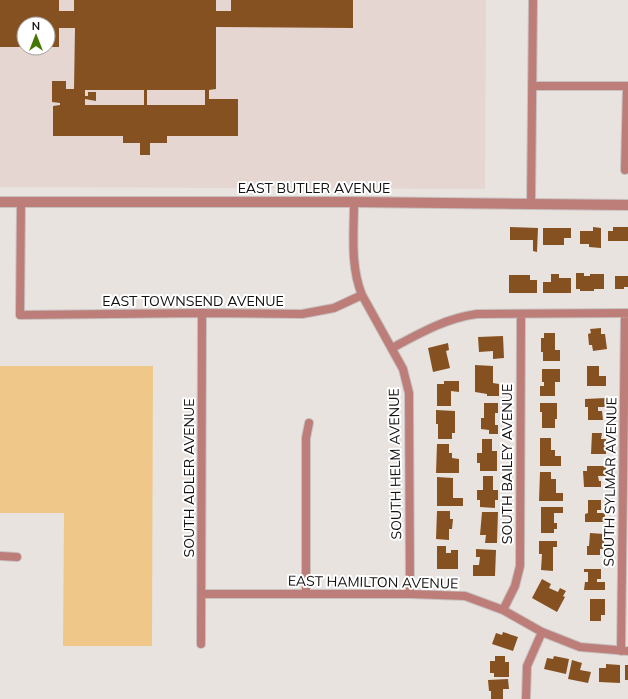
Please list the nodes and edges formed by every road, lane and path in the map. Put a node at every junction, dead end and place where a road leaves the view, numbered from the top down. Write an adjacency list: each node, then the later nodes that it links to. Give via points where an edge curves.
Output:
1 (533, 0): 2 (street)
2 (532, 86): 3 (street); 8 (street)
3 (627, 86): 4 (street)
4 (625, 170)
5 (0, 202): 6 (street, EAST BUTLER AVENUE)
6 (21, 202): 7 (street, EAST BUTLER AVENUE); 11 (street, EAST TOWNSEND AVENUE, via 20,315)
7 (354, 202): 8 (street, EAST BUTLER AVENUE); 10 (street, SOUTH HELM AVENUE, via 354,262)
8 (531, 205): 9 (street, EAST BUTLER AVENUE)
9 (628, 205)
10 (362, 295): 11 (street, EAST TOWNSEND AVENUE, via 334,308 313,313); 14 (street, SOUTH HELM AVENUE)
11 (202, 313): 19 (street, SOUTH ADLER AVENUE)
12 (627, 313): 13 (street); 16 (street, SOUTH SYLMAR AVENUE)
13 (521, 314): 14 (street, via 477,314 451,319 426,329); 22 (street, SOUTH BAILEY AVENUE, via 520,566 515,586)
14 (392, 348): 21 (street, SOUTH HELM AVENUE, via 405,376 409,392)
15 (308, 423): 20 (street)
16 (625, 542): 25 (street, SOUTH SYLMAR AVENUE)
17 (0, 556): 18 (street)
18 (17, 557)
19 (202, 594): 20 (street, EAST HAMILTON AVENUE); 24 (street, SOUTH ADLER AVENUE)
20 (306, 594): 21 (street, EAST HAMILTON AVENUE)
21 (410, 594): 22 (street, EAST HAMILTON AVENUE, via 465,596)
22 (502, 610): 23 (street, EAST HAMILTON AVENUE)
23 (542, 632): 25 (street, EAST HAMILTON AVENUE, via 580,647); 26 (street, via 527,666)
24 (201, 644)
25 (625, 651)
26 (526, 699)

